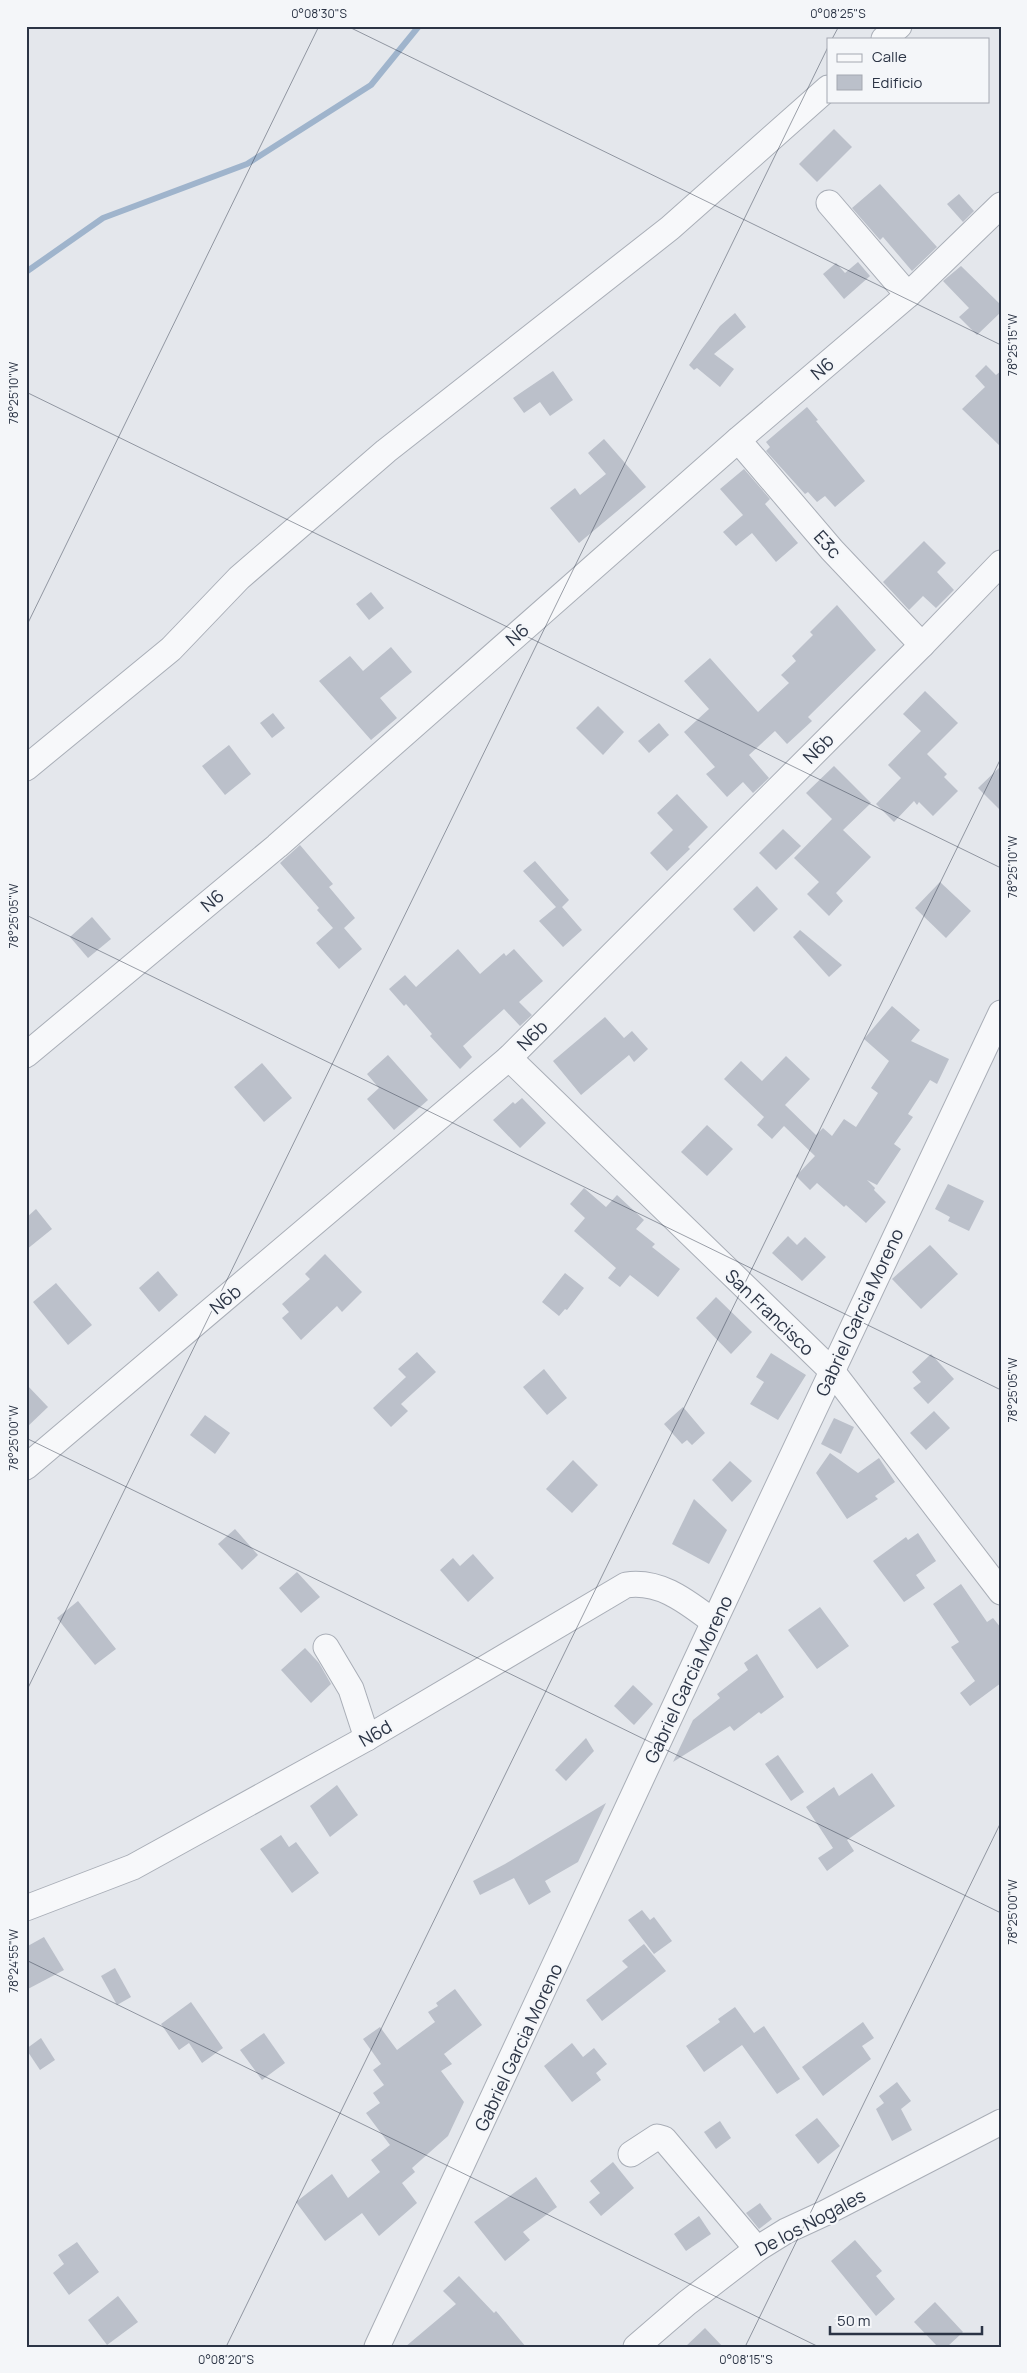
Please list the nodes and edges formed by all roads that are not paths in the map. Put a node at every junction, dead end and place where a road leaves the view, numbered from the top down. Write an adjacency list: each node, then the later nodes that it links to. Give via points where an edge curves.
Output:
1 (898, 26): 2 (street)
2 (885, 38)
3 (827, 89): 10 (street, via 670,228 386,451 239,578 171,649)
4 (829, 203): 6 (street)
5 (1001, 205): 6 (street, N6)
6 (908, 295): 7 (street, N6)
7 (738, 440): 9 (street, E3c, via 832,550); 12 (street, N6, via 277,846)
8 (1001, 563): 9 (street, N6b)
9 (922, 645): 13 (street, N6b)
10 (26, 768)
11 (1001, 1013): 14 (street, Gabriel Garcia Moreno)
12 (26, 1054)
13 (510, 1058): 14 (street, San Francisco); 15 (street, N6b)
14 (832, 1371): 16 (street, San Francisco); 17 (street, Gabriel Garcia Moreno)
15 (26, 1467)
16 (997, 1581)
17 (714, 1622): 19 (street, N6d, via 674,1594 640,1583 626,1585); 24 (street, Gabriel Garcia Moreno)
18 (326, 1647): 19 (street, via 351,1689)
19 (367, 1738): 20 (street, N6d, via 133,1867)
20 (26, 1908)
21 (1001, 2122): 23 (street, De los Nogales, via 786,2231)
22 (631, 2154): 23 (street, via 657,2137 664,2138)
23 (757, 2249): 25 (street, De los Nogales)
24 (377, 2347)
25 (636, 2347)

